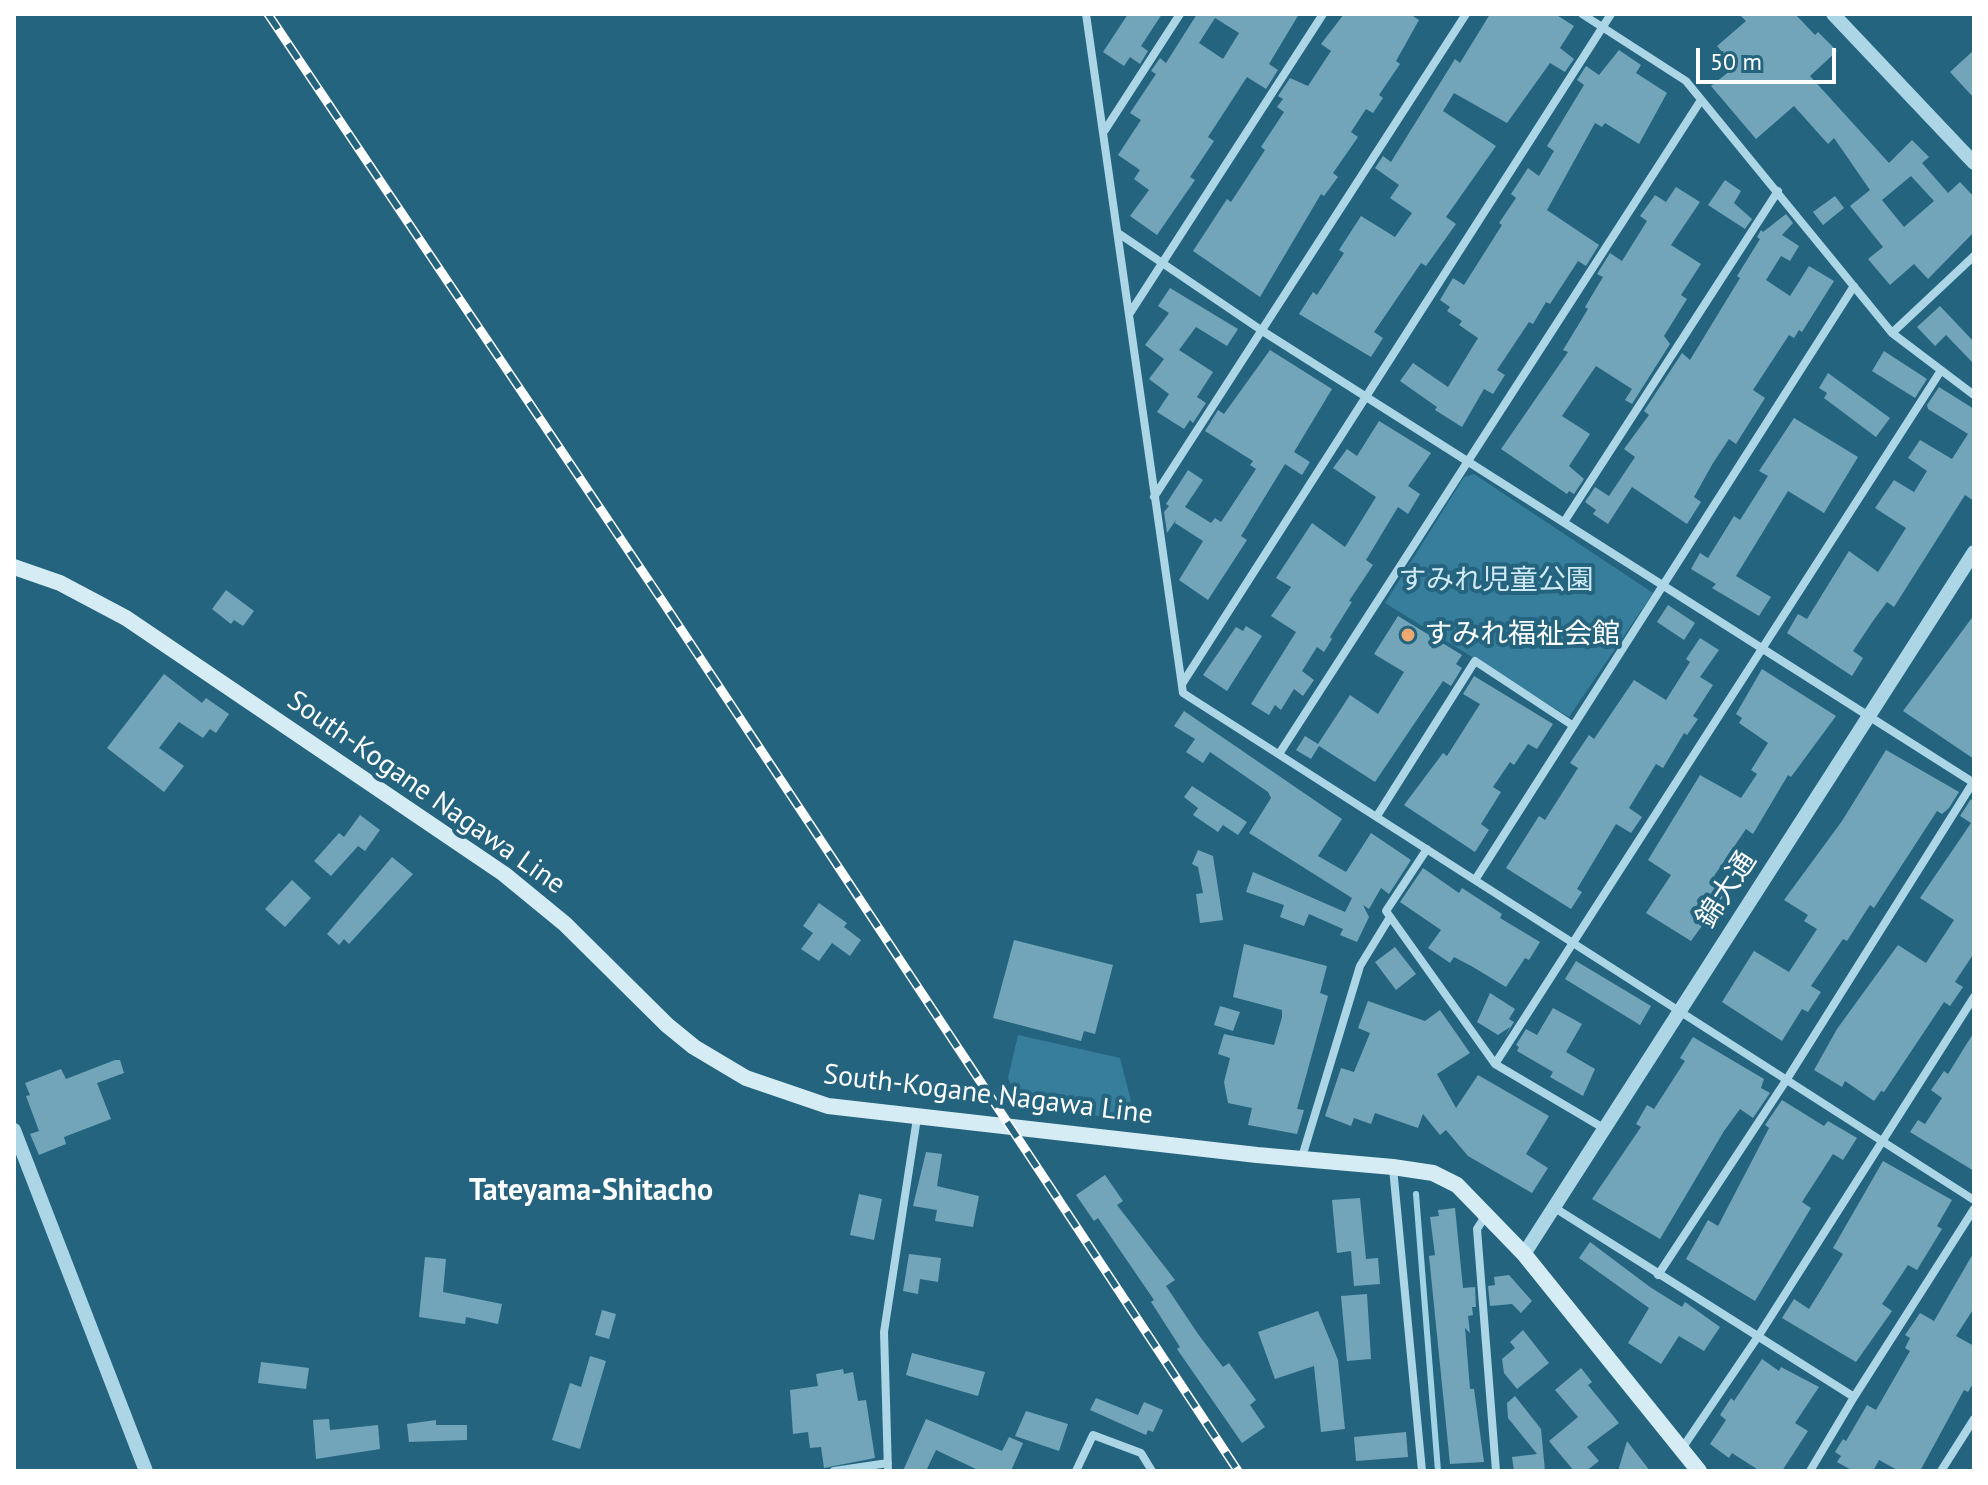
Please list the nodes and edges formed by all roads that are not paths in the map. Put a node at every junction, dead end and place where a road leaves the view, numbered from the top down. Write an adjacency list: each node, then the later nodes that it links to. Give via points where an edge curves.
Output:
1 (1086, 14): 10 (street)
2 (1180, 14): 10 (street)
3 (1323, 14): 15 (street)
4 (1466, 14): 18 (street)
5 (1582, 14): 8 (street)
6 (1611, 14): 8 (street)
7 (1833, 14): 11 (street)
8 (1602, 28): 9 (street, via 1686,81); 21 (street)
9 (1701, 100): 12 (street); 23 (street)
10 (1105, 130): 13 (street)
11 (1974, 163)
12 (1778, 191): 16 (street); 25 (street)
13 (1118, 233): 15 (street); 17 (street)
14 (1974, 256): 19 (street)
15 (1163, 265): 17 (street); 18 (street)
16 (1854, 286): 19 (street); 28 (street)
17 (1130, 313): 24 (street)
18 (1264, 332): 21 (street); 24 (street)
19 (1892, 333): 20 (street)
20 (1940, 372): 22 (street); 29 (street)
21 (1366, 395): 23 (street); 30 (street)
22 (1974, 395)
23 (1469, 461): 25 (street); 33 (street)
24 (1154, 498): 30 (street)
25 (1564, 522): 28 (street)
26 (1974, 552): 31 (street, 錦大通)
27 (14, 567): 44 (main road, South-Kogane Nagawa Line, via 60,583 126,618 504,874 565,924 667,1025 707,1055 746,1078 828,1106)
28 (1664, 586): 29 (street); 32 (street)
29 (1760, 648): 31 (street); 39 (street)
30 (1182, 684): 33 (street, via 1183,693)
31 (1869, 717): 34 (street); 41 (street, 錦大通)
32 (1572, 725): 35 (street, via 1475,661); 37 (street)
33 (1279, 754): 35 (street)
34 (1974, 782): 43 (street)
35 (1377, 816): 36 (street)
36 (1427, 849): 37 (street); 38 (street, via 1386,911)
37 (1475, 880): 39 (street)
38 (1390, 917): 42 (street); 48 (street, via 1360,966)
39 (1573, 942): 41 (street); 42 (street)
40 (1974, 997): 47 (street)
41 (1680, 1013): 43 (street); 45 (street, 錦大通)
42 (1495, 1064): 45 (street)
43 (1787, 1079): 47 (street); 55 (street)
44 (917, 1118): 48 (main road, South-Kogane Nagawa Line); 60 (street, via 884,1332)
45 (1606, 1129): 51 (street, 錦大通)
46 (14, 1130): 61 (street)
47 (1881, 1142): 50 (street); 56 (street)
48 (1302, 1157): 49 (main road, South-Kogane Nagawa Line)
49 (1393, 1167): 53 (main road, South-Kogane Nagawa Line, via 1433,1173 1457,1185); 65 (street)
50 (1974, 1200)
51 (1555, 1208): 54 (street, 錦大通); 55 (street)
52 (1974, 1209): 57 (street)
53 (1487, 1214): 54 (main road, South-Kogane Nagawa Line); 66 (street, via 1477,1229)
54 (1524, 1254): 59 (main road, South-Kogane Nagawa Line)
55 (1658, 1275): 56 (street)
56 (1759, 1335): 57 (street); 59 (street)
57 (1854, 1397): 68 (street)
58 (1974, 1419): 69 (street)
59 (1681, 1450): 67 (main road, South-Kogane Nagawa Line)
60 (888, 1467): 62 (street)
61 (146, 1471)
62 (834, 1471)
63 (1076, 1471): 64 (street, via 1093,1435 1141,1453)
64 (1152, 1471)
65 (1422, 1471)
66 (1496, 1471)
67 (1699, 1471)
68 (1810, 1471)
69 (1941, 1471)

